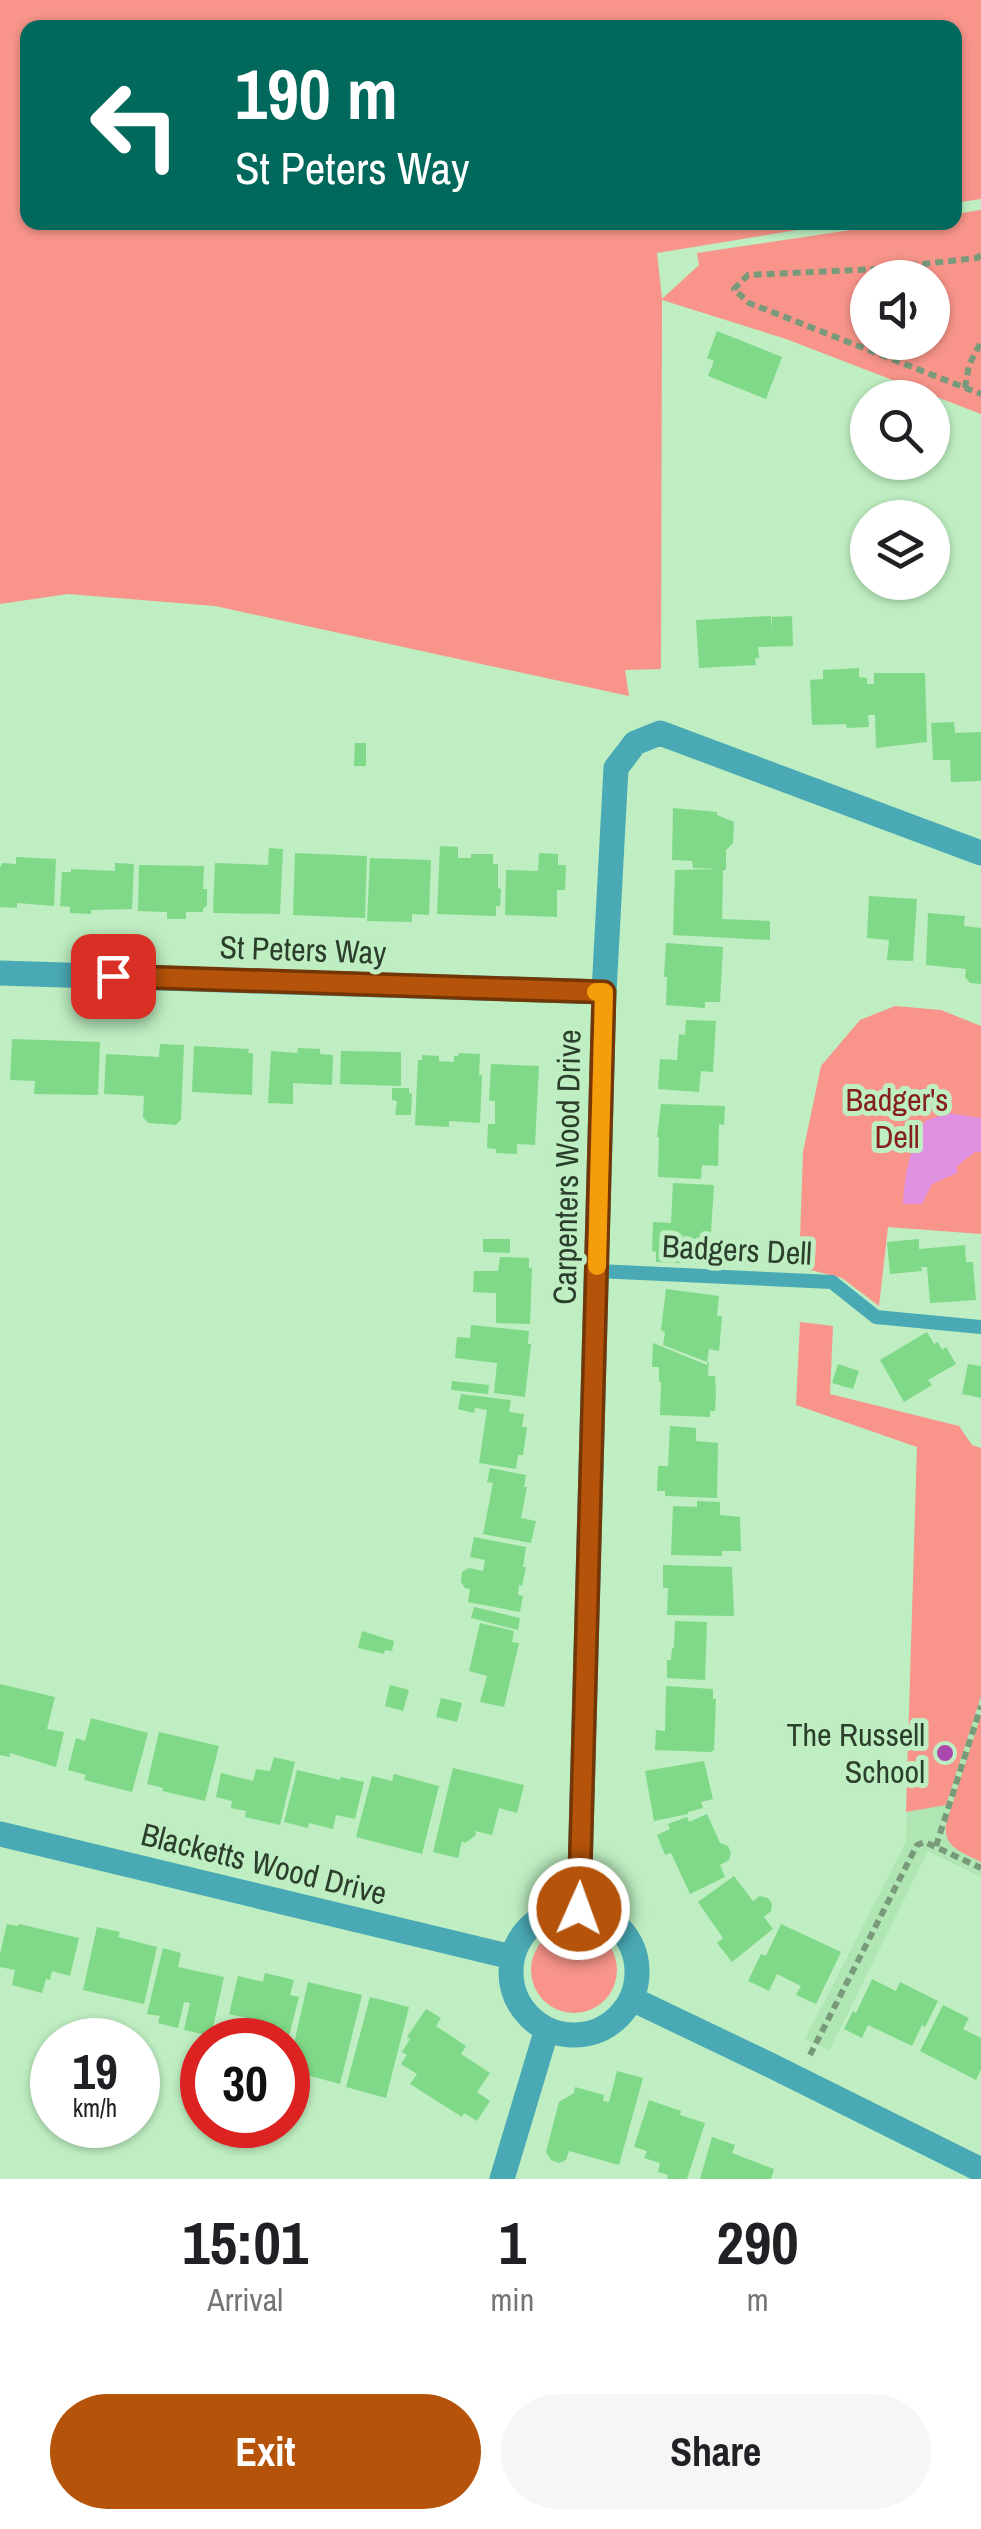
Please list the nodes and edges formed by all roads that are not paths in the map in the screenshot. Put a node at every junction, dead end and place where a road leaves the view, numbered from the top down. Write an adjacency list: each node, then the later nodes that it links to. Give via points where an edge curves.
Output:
1 (981, 853): 3 (street, Carpenters Wood Drive, via 660,733 636,743 616,768)
2 (0, 973): 3 (street, St Peters Way)
3 (604, 992): 4 (street, Carpenters Wood Drive)
4 (597, 1270): 5 (lane, Badgers Dell, via 832,1282 876,1317); 7 (street, Carpenters Wood Drive)
5 (981, 1326)
6 (0, 1834): 8 (street, Blacketts Wood Drive)
7 (579, 1909): 8 (street, via 560,1909 530,1926); 9 (street, via 598,1912 629,1939 637,1958)
8 (512, 1957): 10 (street, via 517,1999)
9 (632, 2000): 10 (street, via 605,2028 586,2034); 11 (street)
10 (548, 2029): 12 (street)
11 (981, 2170)
12 (502, 2179)

